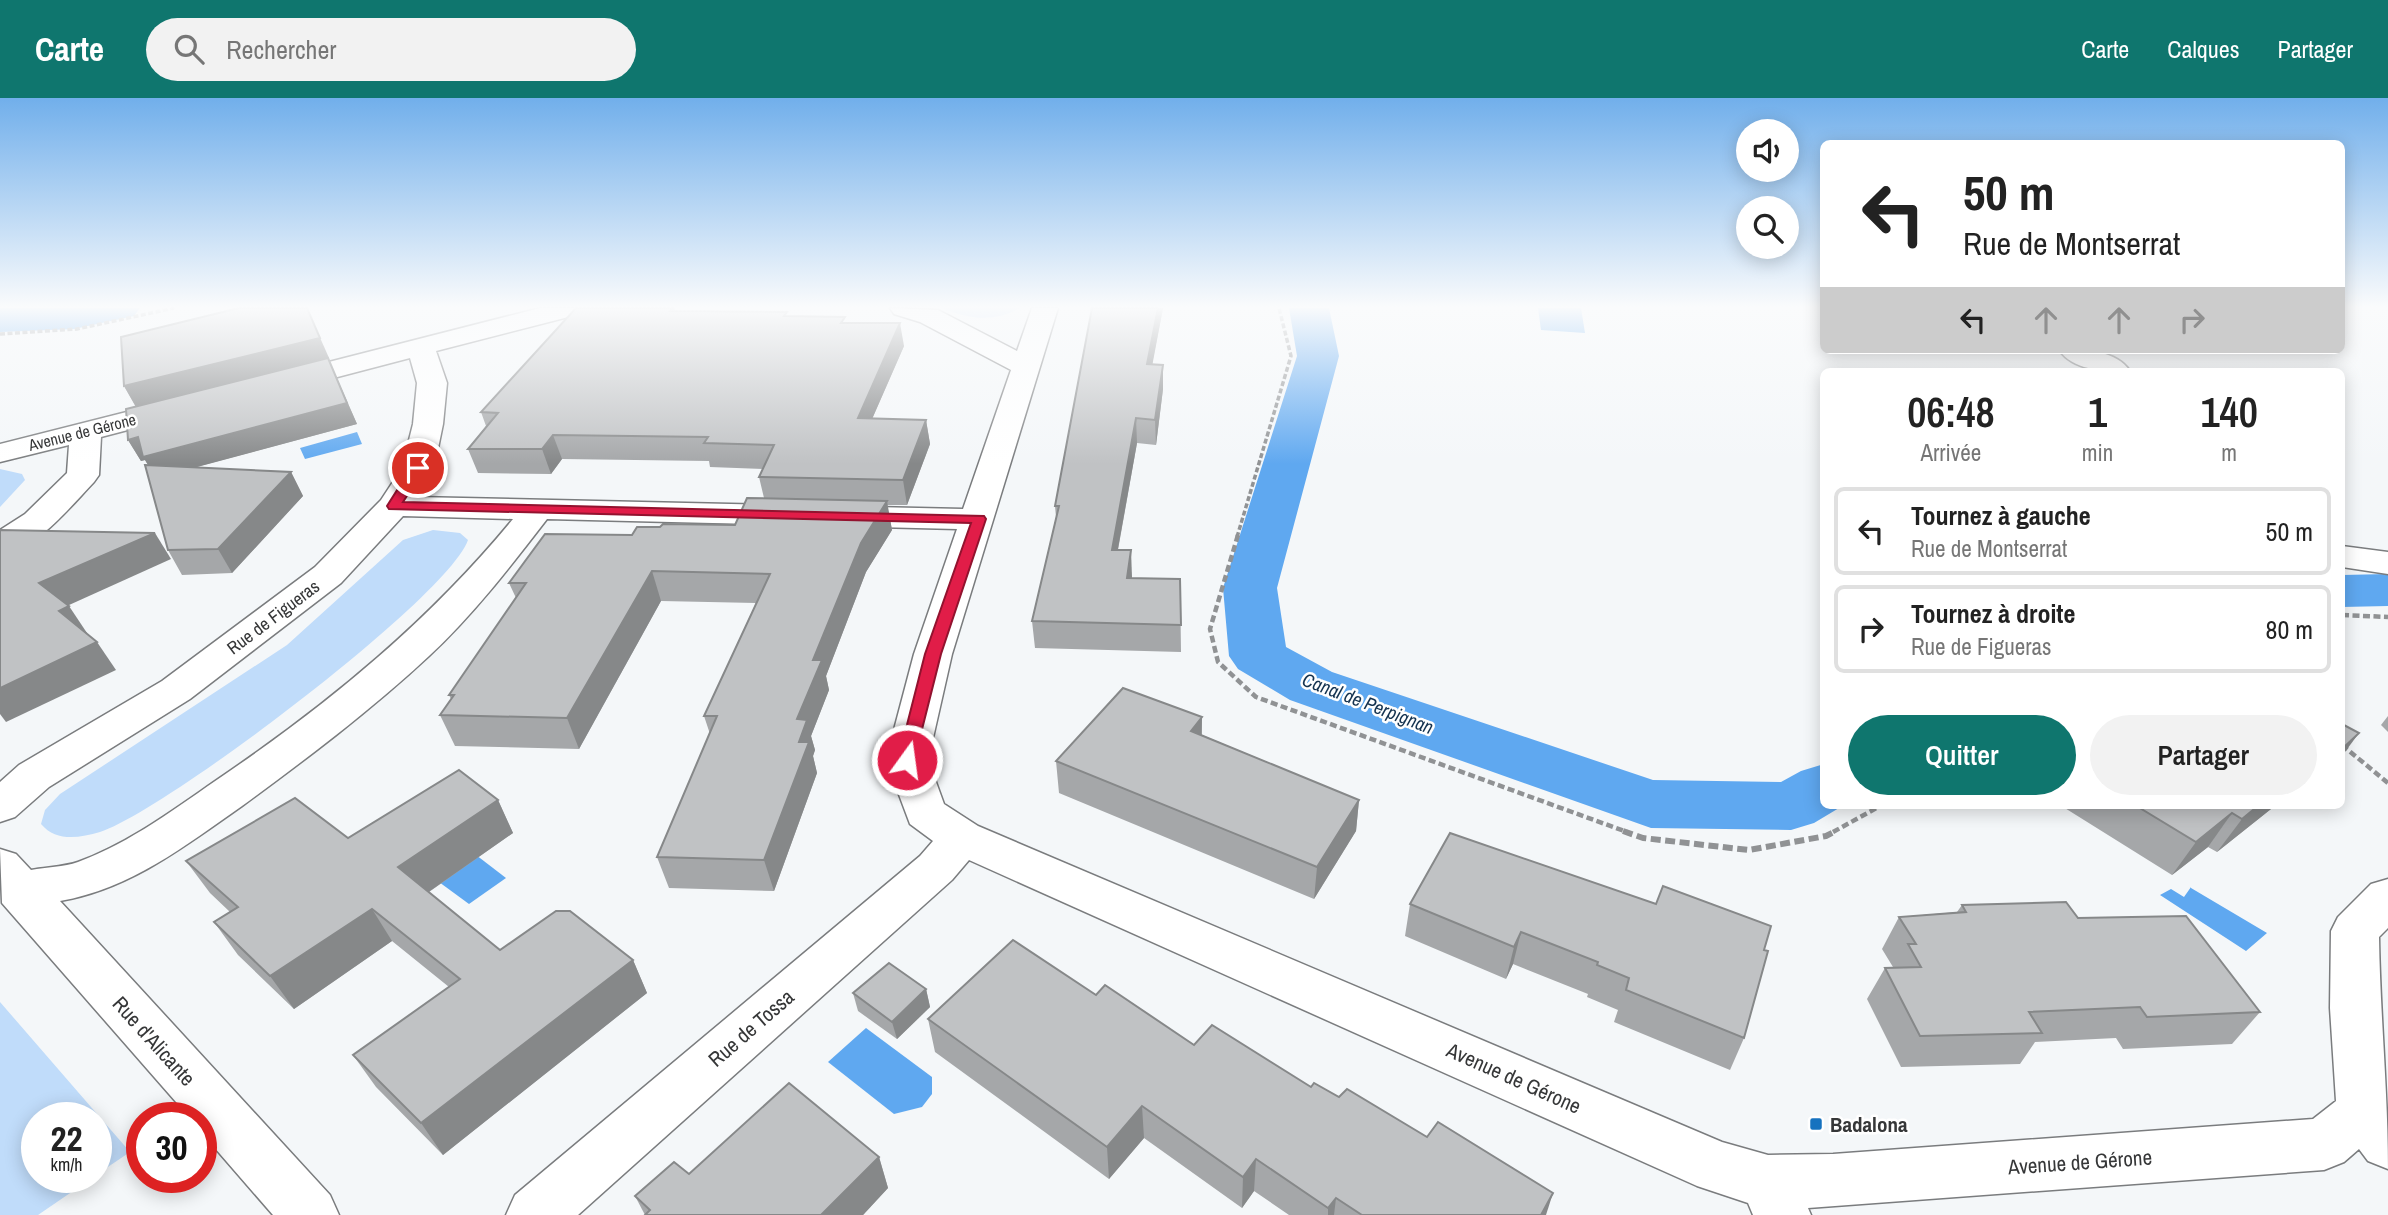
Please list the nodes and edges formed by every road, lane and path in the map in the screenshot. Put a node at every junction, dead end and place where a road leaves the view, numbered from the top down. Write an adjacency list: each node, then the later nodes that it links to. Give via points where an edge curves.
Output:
1 (368, 360): 9 (street)
2 (425, 360): 13 (street, Rue de Figueras, via 432,383 428,424 418,468)
3 (1013, 360): 7 (street)
4 (1028, 360): 7 (street, Avenue de Gérone)
5 (1290, 360): 24 (path, via 1210,629 1218,662 1256,697 1643,838 1749,850 1826,836)
6 (2094, 360): 8 (street)
7 (1026, 367): 15 (street, Avenue de Gérone)
8 (2110, 368)
9 (260, 387)
10 (206, 401): 11 (street, Avenue de Gérone)
11 (86, 431): 12 (street, Avenue de Gérone); 16 (street, via 83,475 37,521)
12 (0, 453)
13 (394, 506): 14 (street); 23 (street, Rue de Figueras, via 328,575 176,690 34,776)
14 (538, 509): 15 (street); 26 (street, via 484,577 416,648 307,738 150,848 84,879)
15 (979, 519): 25 (street, Avenue de Gérone, via 933,654 907,760 926,813)
16 (0, 546)
17 (2345, 557): 18 (street)
18 (2388, 563)
19 (2345, 615): 20 (path)
20 (2388, 617)
21 (2345, 747): 22 (path)
22 (2388, 783)
23 (0, 806)
24 (1874, 809)
25 (962, 838): 29 (street, Avenue de Gérone, via 1717,1167); 31 (street, Rue de Tossa, via 936,868)
26 (9, 878): 30 (street, Rue d'Alicante)
27 (2388, 897): 28 (street, Avenue de Gérone, via 2355,931 2355,1008)
28 (2376, 1128): 29 (street, Avenue de Gérone, via 2324,1144 1833,1181)
29 (1775, 1198)
30 (310, 1215)
31 (536, 1215)

